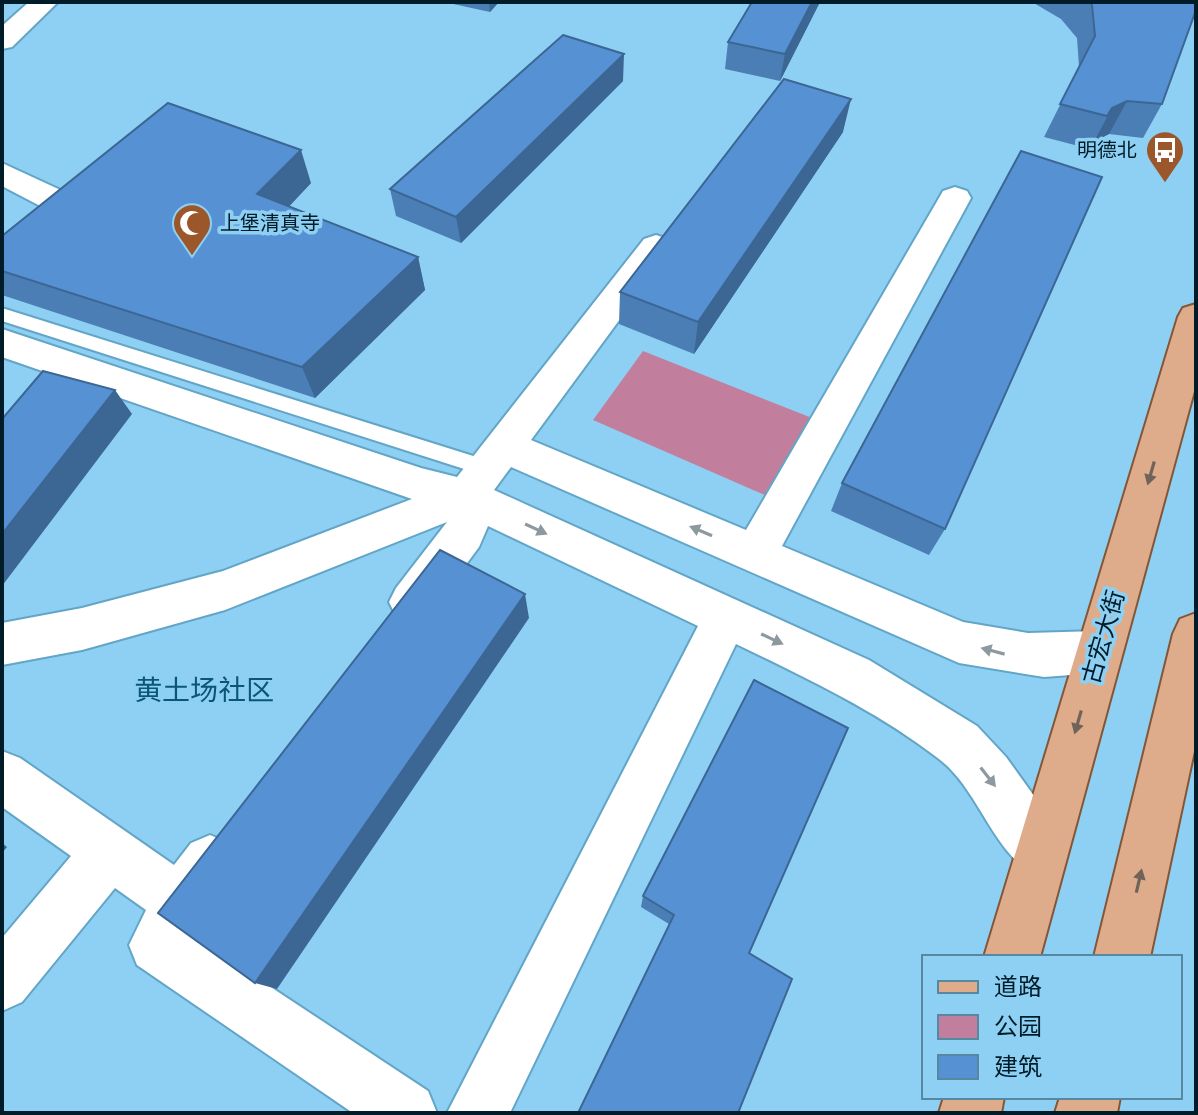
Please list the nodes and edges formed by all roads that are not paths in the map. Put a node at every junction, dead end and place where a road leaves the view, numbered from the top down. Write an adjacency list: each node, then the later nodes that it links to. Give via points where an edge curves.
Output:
1 (45, 2): 2 (street)
2 (2, 41)
3 (2, 173): 6 (street, via 68,207)
4 (955, 198): 12 (street)
5 (677, 219): 11 (street)
6 (2, 273)
7 (2, 314): 11 (lane)
8 (1196, 317): 10 (main road, 古宏大街)
9 (2, 343): 11 (street, via 421,485)
10 (1182, 422): 17 (main road, 古宏大街, one-way to 17)
11 (485, 470): 12 (street, one-way to 11); 13 (street, one-way to 13); 14 (street, via 464,534); 16 (street, via 225,590 82,629)
12 (755, 554): 17 (street, one-way to 12, via 1012,656 959,642)
13 (726, 618): 20 (street, one-way to 20, via 852,676 959,743); 27 (street)
14 (388, 632)
15 (1196, 634): 24 (main road, one-way to 15)
16 (2, 644)
17 (1098, 652): 20 (main road, 古宏大街, one-way to 20)
18 (2, 776): 21 (street)
19 (237, 828): 22 (street)
20 (1041, 851): 23 (main road, 古宏大街)
21 (109, 853): 22 (street); 25 (street)
22 (180, 901): 26 (street, via 157,945)
23 (1013, 955)
24 (1122, 955)
25 (2, 982)
26 (406, 1113)
27 (478, 1113)

